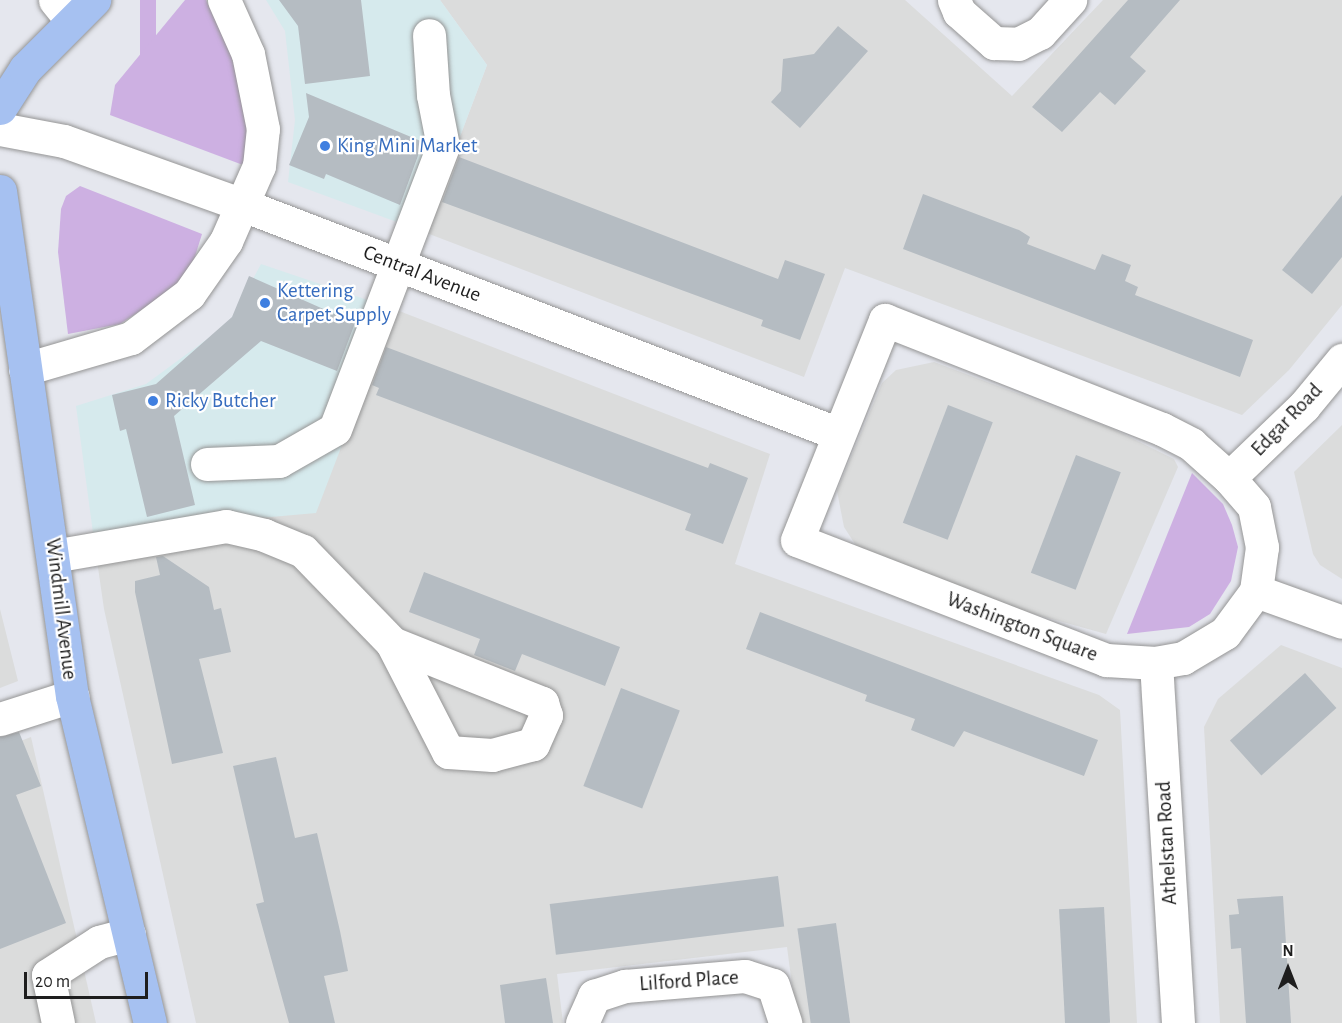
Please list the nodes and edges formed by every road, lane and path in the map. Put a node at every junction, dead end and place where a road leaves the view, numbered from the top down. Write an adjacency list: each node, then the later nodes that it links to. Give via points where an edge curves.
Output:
1 (224, 0): 9 (street, via 248,54 262,109 263,149)
2 (954, 0): 3 (street, via 959,12 994,43 1018,44 1040,33)
3 (1070, 0)
4 (73, 7): 6 (main road)
5 (429, 35): 10 (street, via 433,96 443,146)
6 (0, 108)
7 (0, 129): 9 (street, Central Avenue, via 64,141)
8 (0, 191): 12 (main road, Windmill Avenue)
9 (243, 205): 10 (street, Central Avenue); 12 (street, via 211,266 189,294 158,321 106,349)
10 (399, 265): 13 (street, Central Avenue); 14 (street, via 335,429 279,461)
11 (1342, 360): 15 (street, Edgar Road, via 1304,406)
12 (25, 369): 16 (main road, Windmill Avenue)
13 (839, 434): 15 (street, Washington Square, via 885,320 1162,429 1191,444); 20 (street, Washington Square, via 797,540 1106,660)
14 (207, 464)
15 (1229, 478): 17 (street, Washington Square, via 1254,507 1262,547)
16 (53, 556): 19 (street, via 226,526 264,535 303,551); 21 (main road, Windmill Avenue)
17 (1256, 591): 18 (street); 20 (street, Washington Square, via 1225,633 1183,658)
18 (1342, 622)
19 (392, 643)
20 (1156, 663): 28 (street, Athelstan Road)
21 (72, 696): 22 (street); 23 (main road, Windmill Avenue)
22 (0, 719)
23 (129, 934): 24 (street, via 99,942 48,975); 25 (main road, Windmill Avenue)
24 (58, 1023)
25 (150, 1023)
26 (582, 1023): 27 (street, Lilford Place, via 594,996 625,986 745,976 773,985)
27 (785, 1023)
28 (1178, 1023)

